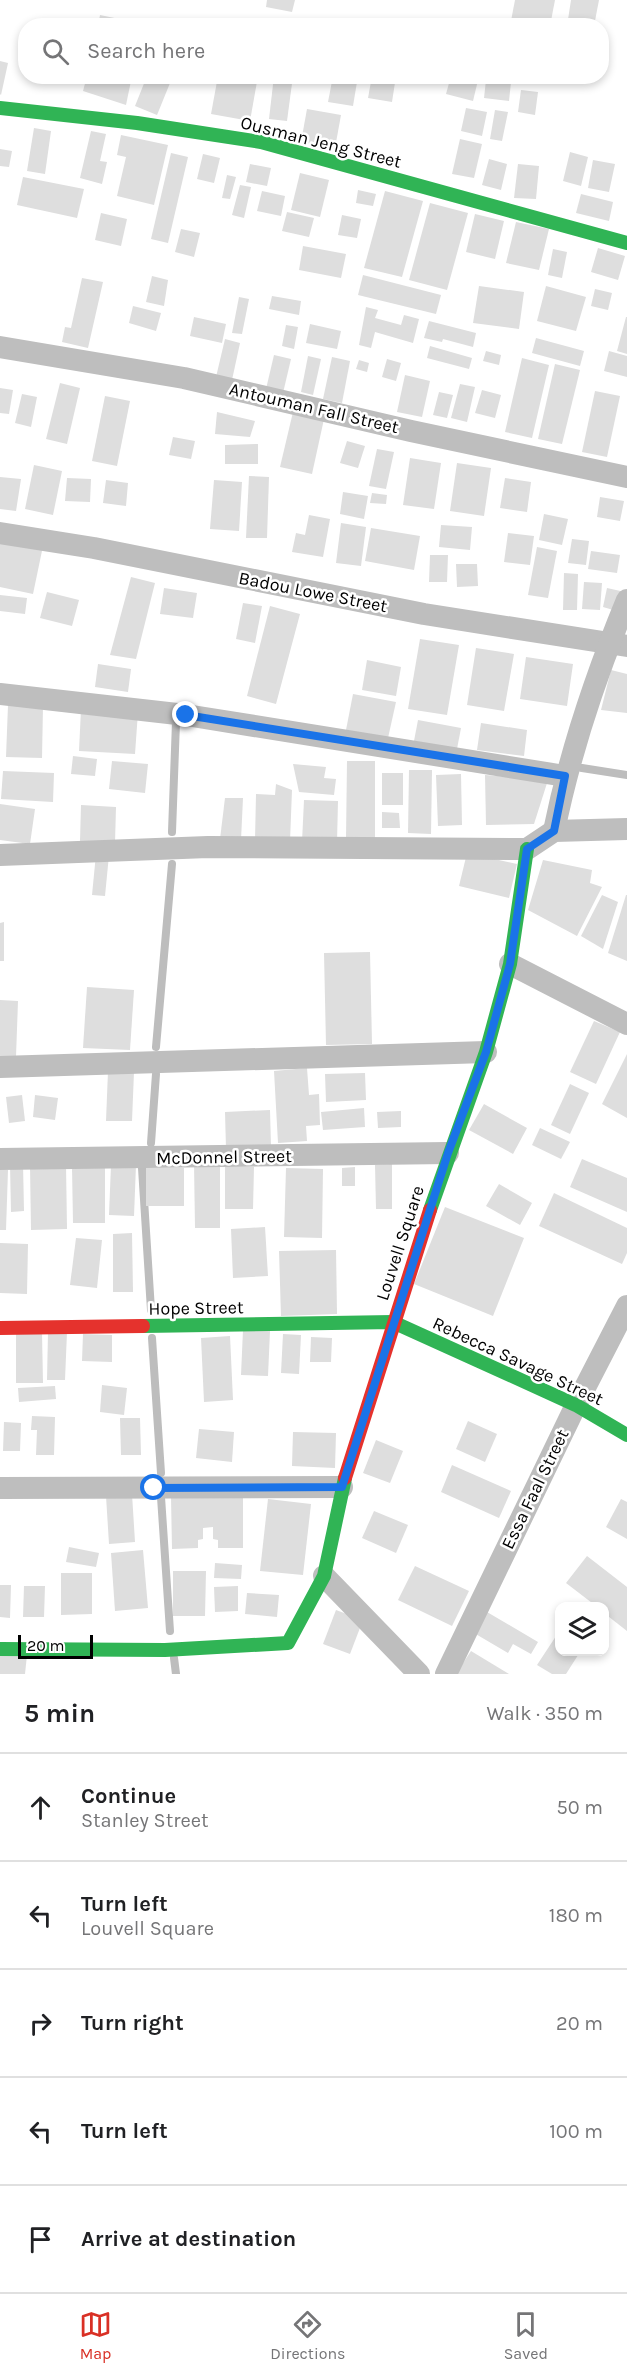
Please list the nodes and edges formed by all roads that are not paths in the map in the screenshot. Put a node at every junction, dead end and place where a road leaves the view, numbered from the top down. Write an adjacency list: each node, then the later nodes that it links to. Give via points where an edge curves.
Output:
1 (0, 108): 2 (street, Ousman Jeng Street, via 261,142)
2 (627, 243)
3 (0, 348): 4 (street, Antouman Fall Street, via 184,378)
4 (627, 477)
5 (0, 533): 7 (street, Badou Lowe Street, via 423,614)
6 (627, 600): 7 (street)
7 (618, 645): 9 (street)
8 (0, 694): 9 (street, via 186,715)
9 (565, 776): 11 (street)
10 (627, 829): 11 (street)
11 (554, 831): 12 (street)
12 (527, 849): 13 (street, via 208,847); 14 (street, Louvell Square)
13 (0, 855)
14 (510, 964): 15 (street); 16 (street, Louvell Square)
15 (627, 1024)
16 (486, 1052): 17 (street); 18 (street, Louvell Square)
17 (0, 1067)
18 (448, 1153): 19 (street, McDonnel Street); 21 (street, Louvell Square)
19 (0, 1160)
20 (627, 1306): 23 (street, Essa Faal Street)
21 (393, 1322): 22 (street, Hope Street); 23 (street, Rebecca Savage Street); 25 (street, Louvell Square)
22 (0, 1328)
23 (576, 1405): 24 (street, Rebecca Savage Street); 30 (street, Essa Faal Street)
24 (627, 1435)
25 (342, 1487): 26 (street); 27 (street, Louvell Square)
26 (0, 1488)
27 (324, 1576): 28 (street, Louvell Square, via 288,1643 165,1650); 29 (street)
28 (0, 1649)
29 (419, 1674)
30 (446, 1674)

